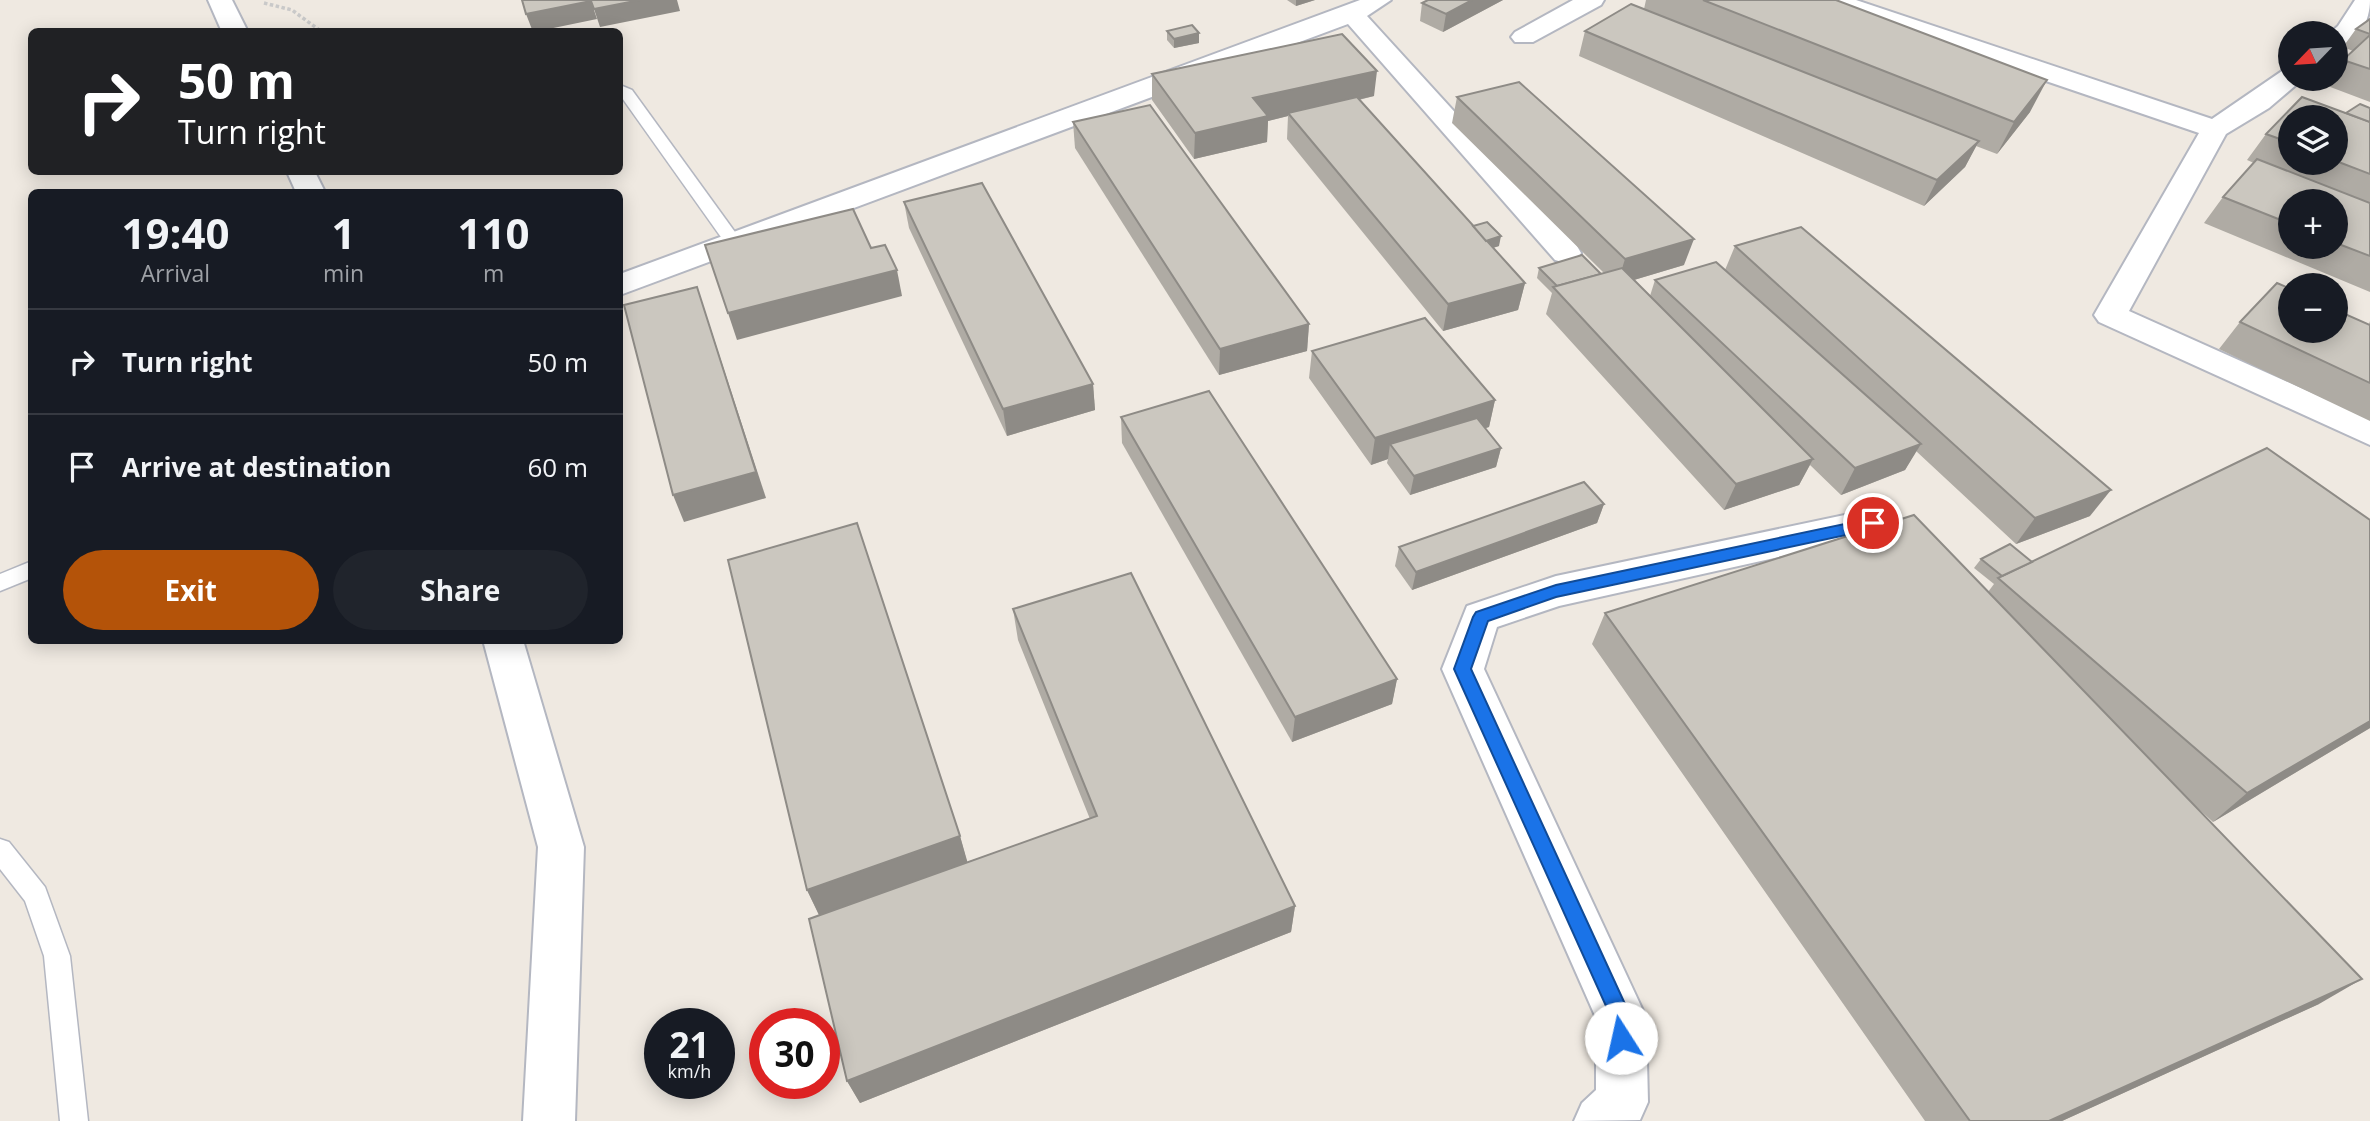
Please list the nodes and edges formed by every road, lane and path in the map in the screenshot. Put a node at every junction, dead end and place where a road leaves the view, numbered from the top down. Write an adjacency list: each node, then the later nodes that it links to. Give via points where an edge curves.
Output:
1 (220, 0): 8 (street)
2 (254, 0): 9 (path, via 292,10)
3 (1379, 0): 7 (street)
4 (1592, 0): 11 (street)
5 (1831, 0): 14 (street)
6 (2367, 0): 10 (street)
7 (1352, 14): 15 (street); 16 (street)
8 (233, 28)
9 (317, 28)
10 (2348, 31)
11 (1524, 37)
12 (2278, 87): 14 (street)
13 (623, 91): 15 (lane)
14 (2215, 129): 18 (street, via 2110,315)
15 (734, 243): 17 (street)
16 (1566, 253)
17 (623, 284)
18 (2370, 433)
19 (1873, 523): 26 (street, via 1556,591 1481,617 1463,669 1621,1017 1622,1101)
20 (28, 571): 21 (lane)
21 (0, 583)
22 (504, 644): 25 (street, via 561,846)
23 (0, 850): 24 (lane, via 36,895 57,956)
24 (74, 1121)
25 (549, 1121)
26 (1600, 1121)

